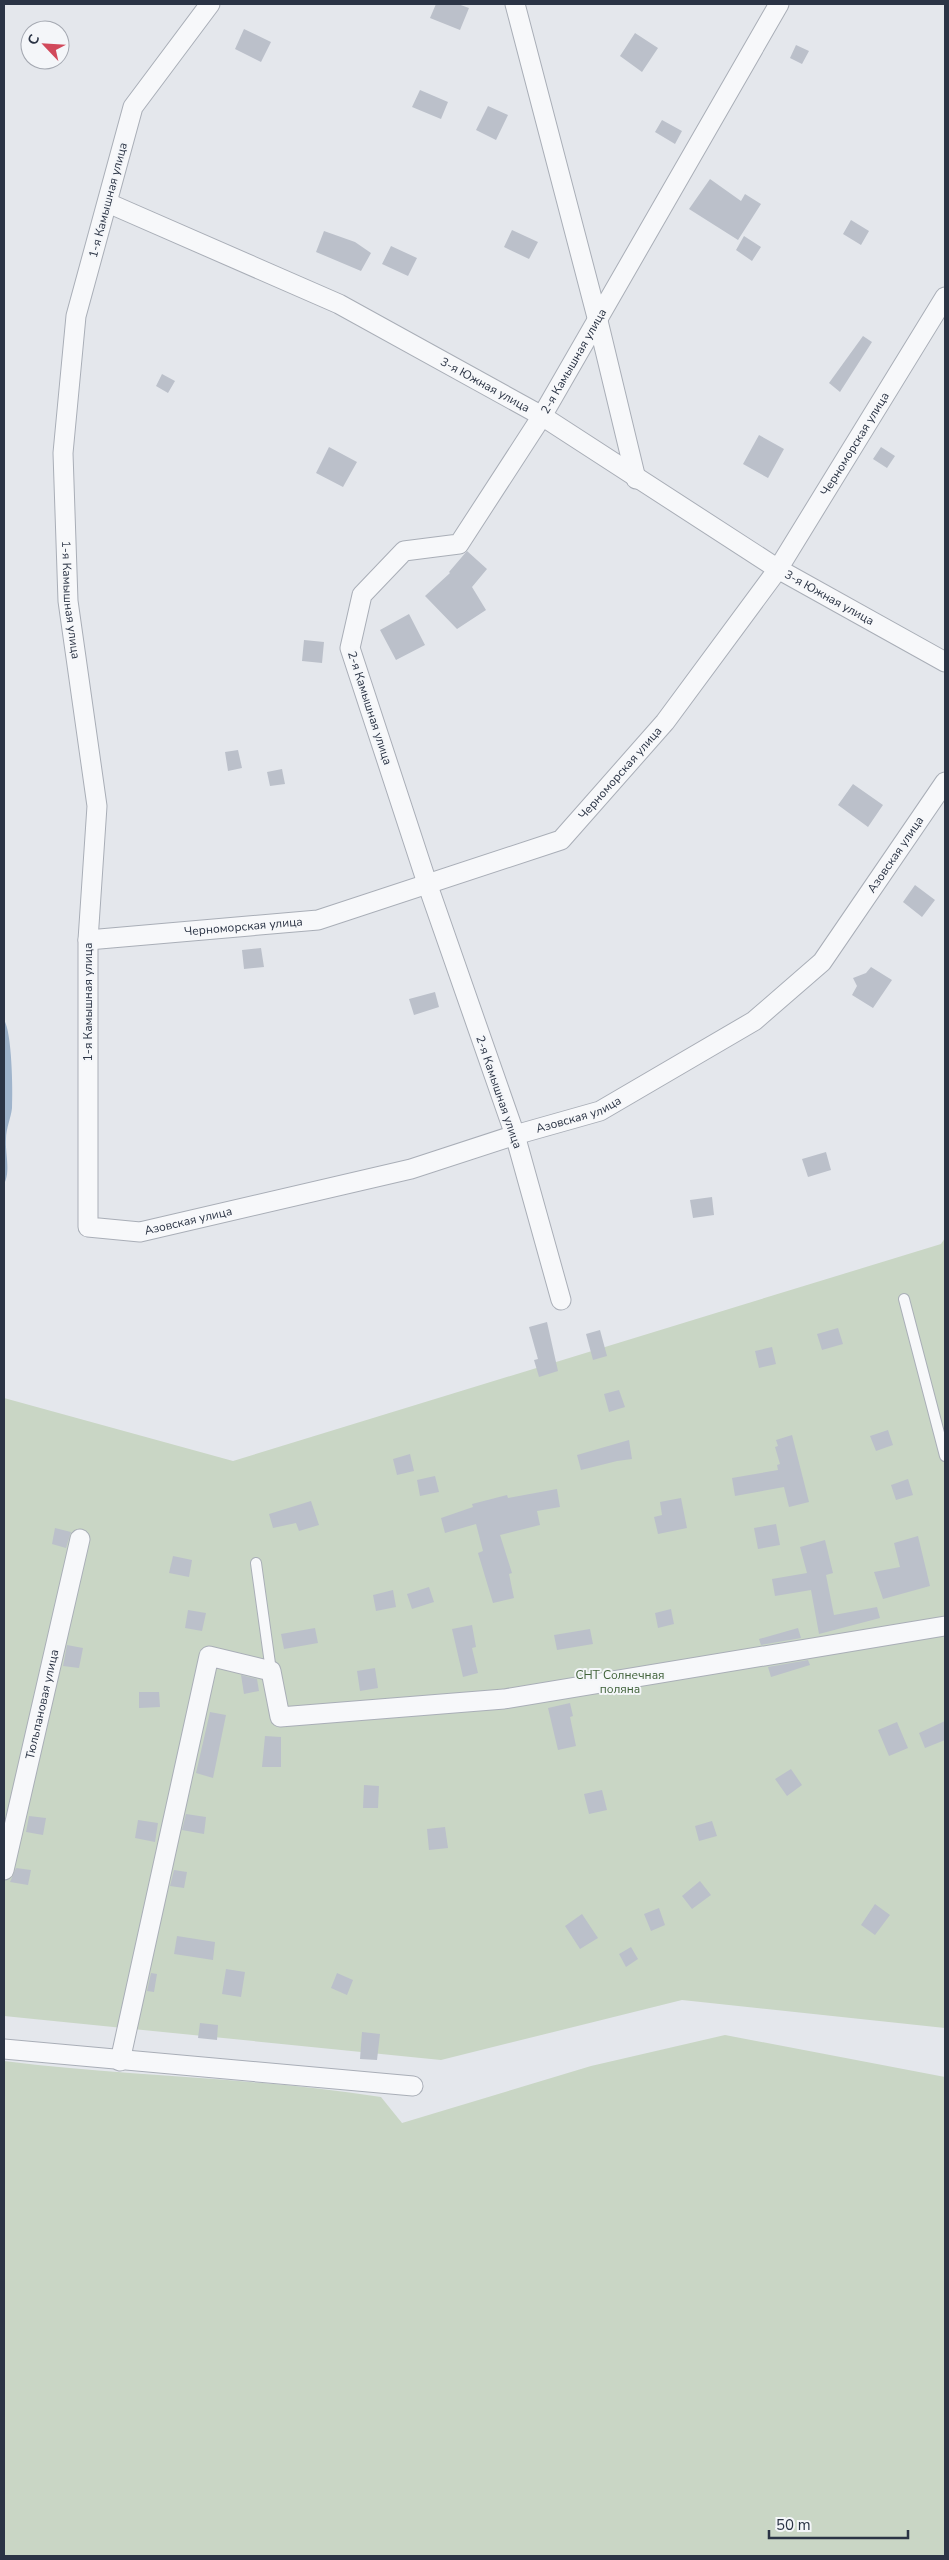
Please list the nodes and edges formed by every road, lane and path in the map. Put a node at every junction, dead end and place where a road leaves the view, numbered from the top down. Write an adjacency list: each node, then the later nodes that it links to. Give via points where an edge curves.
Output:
1 (210, 4): 4 (street, 1-я Камышная улица, via 133,107)
2 (515, 4): 6 (street)
3 (779, 4): 6 (street, 2-я Камышная улица)
4 (108, 204): 7 (street, 3-я Южная улица, via 339,304); 13 (street, 1-я Камышная улица, via 76,316 62,453 68,601 97,806)
5 (945, 297): 9 (street, Черноморская улица)
6 (598, 321): 7 (street, 2-я Камышная улица); 8 (street)
7 (542, 416): 8 (street, 3-я Южная улица); 12 (street, 2-я Камышная улица, via 459,544 404,551 362,595 350,648)
8 (636, 479): 9 (street, 3-я Южная улица)
9 (778, 569): 10 (street, 3-я Южная улица); 12 (street, Черноморская улица, via 665,722 561,840)
10 (945, 662)
11 (945, 782): 14 (street, Азовская улица, via 822,962 754,1021 600,1111)
12 (427, 883): 13 (street, Черноморская улица, via 318,920); 14 (street, 2-я Камышная улица)
13 (88, 940): 15 (street, 1-я Камышная улица)
14 (515, 1135): 15 (street, Азовская улица, via 411,1169 140,1232); 17 (street, 2-я Камышная улица)
15 (88, 1227)
16 (904, 1299): 18 (lane)
17 (561, 1300)
18 (945, 1456)
19 (80, 1539): 23 (street, Тюльпановая улица)
20 (256, 1563): 22 (lane)
21 (945, 1626): 22 (street, via 504,1699 280,1716)
22 (271, 1671): 25 (street, via 209,1656)
23 (4, 1870)
24 (4, 2049): 25 (street)
25 (120, 2061): 26 (street)
26 (413, 2086)

